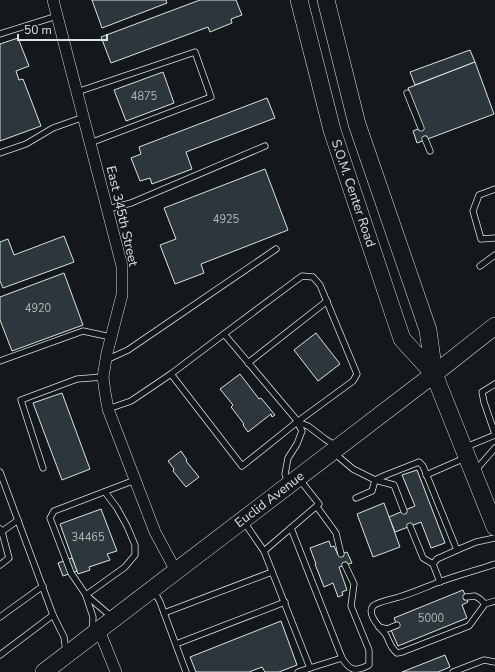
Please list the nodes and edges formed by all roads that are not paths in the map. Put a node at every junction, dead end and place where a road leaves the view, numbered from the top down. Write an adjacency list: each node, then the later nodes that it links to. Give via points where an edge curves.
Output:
1 (53, 0): 4 (street, East 345th Street)
2 (299, 0): 29 (main road, S.O.M. Center Road, via 332,130 402,339)
3 (326, 0): 29 (main road, S.O.M. Center Road, via 357,124 428,330)
4 (57, 16): 5 (lane); 6 (street, East 345th Street)
5 (0, 34)
6 (77, 92): 8 (street, East 345th Street); 11 (lane, via 196,52 212,97)
7 (406, 93): 9 (lane)
8 (84, 117): 11 (street, East 345th Street); 14 (lane, via 53,128 26,144)
9 (421, 128)
10 (425, 139): 13 (lane)
11 (90, 143): 16 (street, East 345th Street)
12 (265, 146): 16 (lane, via 131,203)
13 (430, 151)
14 (0, 153)
15 (495, 189): 17 (lane, via 479,195 473,211 481,239)
16 (108, 209): 24 (street, East 345th Street, via 122,266 122,295)
17 (495, 238)
18 (276, 249): 25 (lane, via 128,350)
19 (495, 255): 20 (lane)
20 (480, 266)
21 (327, 301): 23 (lane, via 320,285 313,277 302,276); 27 (lane); 33 (lane, via 357,374 352,381)
22 (495, 326): 29 (main road, Euclid Avenue)
23 (224, 334): 27 (lane); 28 (lane)
24 (111, 337): 25 (street, East 345th Street); 26 (lane, via 83,330)
25 (106, 360): 30 (street, East 345th Street)
26 (0, 361)
27 (248, 363): 33 (lane)
28 (171, 374): 32 (lane, via 131,401); 33 (lane, via 242,466)
29 (434, 374): 36 (main road, Euclid Avenue); 37 (main road, S.O.M. Center Road)
30 (103, 377): 32 (street, East 345th Street); 38 (lane, via 77,379 21,400)
31 (495, 384): 34 (lane, via 482,392)
32 (108, 409): 42 (street, East 345th Street)
33 (296, 420): 36 (lane, via 325,439); 44 (lane, via 302,431 288,458 286,474)
34 (495, 435): 37 (lane)
35 (495, 448): 40 (lane)
36 (335, 450): 43 (lane, via 353,469); 44 (main road, Euclid Avenue)
37 (466, 453): 40 (main road, S.O.M. Center Road); 41 (lane)
38 (43, 468)
39 (0, 472): 49 (lane)
40 (474, 473): 52 (main road, S.O.M. Center Road)
41 (426, 475): 43 (lane, via 419,462); 56 (lane)
42 (135, 480): 45 (lane); 63 (street, East 345th Street, via 155,532)
43 (375, 480): 46 (lane, via 372,491); 48 (lane, via 394,486)
44 (294, 481): 47 (lane); 50 (main road, Euclid Avenue)
45 (105, 492): 68 (lane, via 127,526 135,545 135,555 124,567); 68 (lane, via 54,511 50,518 71,573)
46 (356, 498)
47 (318, 506): 53 (lane); 58 (lane, via 336,533)
48 (404, 511)
49 (18, 520): 54 (lane); 66 (lane)
50 (243, 520): 57 (lane); 63 (main road, Euclid Avenue)
51 (410, 526): 59 (lane, via 423,558)
52 (495, 527)
53 (291, 528): 57 (lane); 83 (lane)
54 (1, 531): 61 (lane, via 9,558)
55 (495, 538): 56 (lane)
56 (457, 550): 59 (lane, via 436,559)
57 (264, 551): 64 (lane)
58 (341, 554)
59 (433, 564): 65 (lane)
60 (495, 564): 65 (lane)
61 (0, 565)
62 (345, 565): 83 (lane, via 354,584 351,606 369,650 369,664 363,670 354,671 349,669)
63 (176, 571): 67 (main road, Euclid Avenue)
64 (272, 572): 71 (lane); 73 (lane)
65 (440, 582): 78 (lane, via 374,605 372,615)
66 (43, 586): 74 (lane); 75 (lane)
67 (152, 589): 73 (lane); 76 (main road, Euclid Avenue)
68 (86, 596): 76 (lane); 79 (lane)
69 (466, 597): 72 (lane, via 475,596)
70 (495, 601): 72 (lane)
71 (284, 602): 80 (lane); 85 (lane)
72 (485, 604): 78 (lane, via 469,626 402,652 397,653 391,648 386,635)
73 (164, 613): 80 (lane)
74 (53, 615): 81 (lane, via 64,637); 82 (lane)
75 (0, 617)
76 (114, 619): 79 (main road, Euclid Avenue)
77 (397, 625): 78 (lane)
78 (379, 627)
79 (96, 632): 81 (main road, Euclid Avenue); 87 (street)
80 (176, 644): 88 (lane)
81 (67, 654): 86 (main road, Euclid Avenue)
82 (0, 655)
83 (342, 658): 85 (lane)
84 (495, 662): 90 (lane, via 484,660)
85 (310, 668): 89 (lane)
86 (44, 672)
87 (116, 672)
88 (186, 672)
89 (298, 672)
90 (453, 672)

